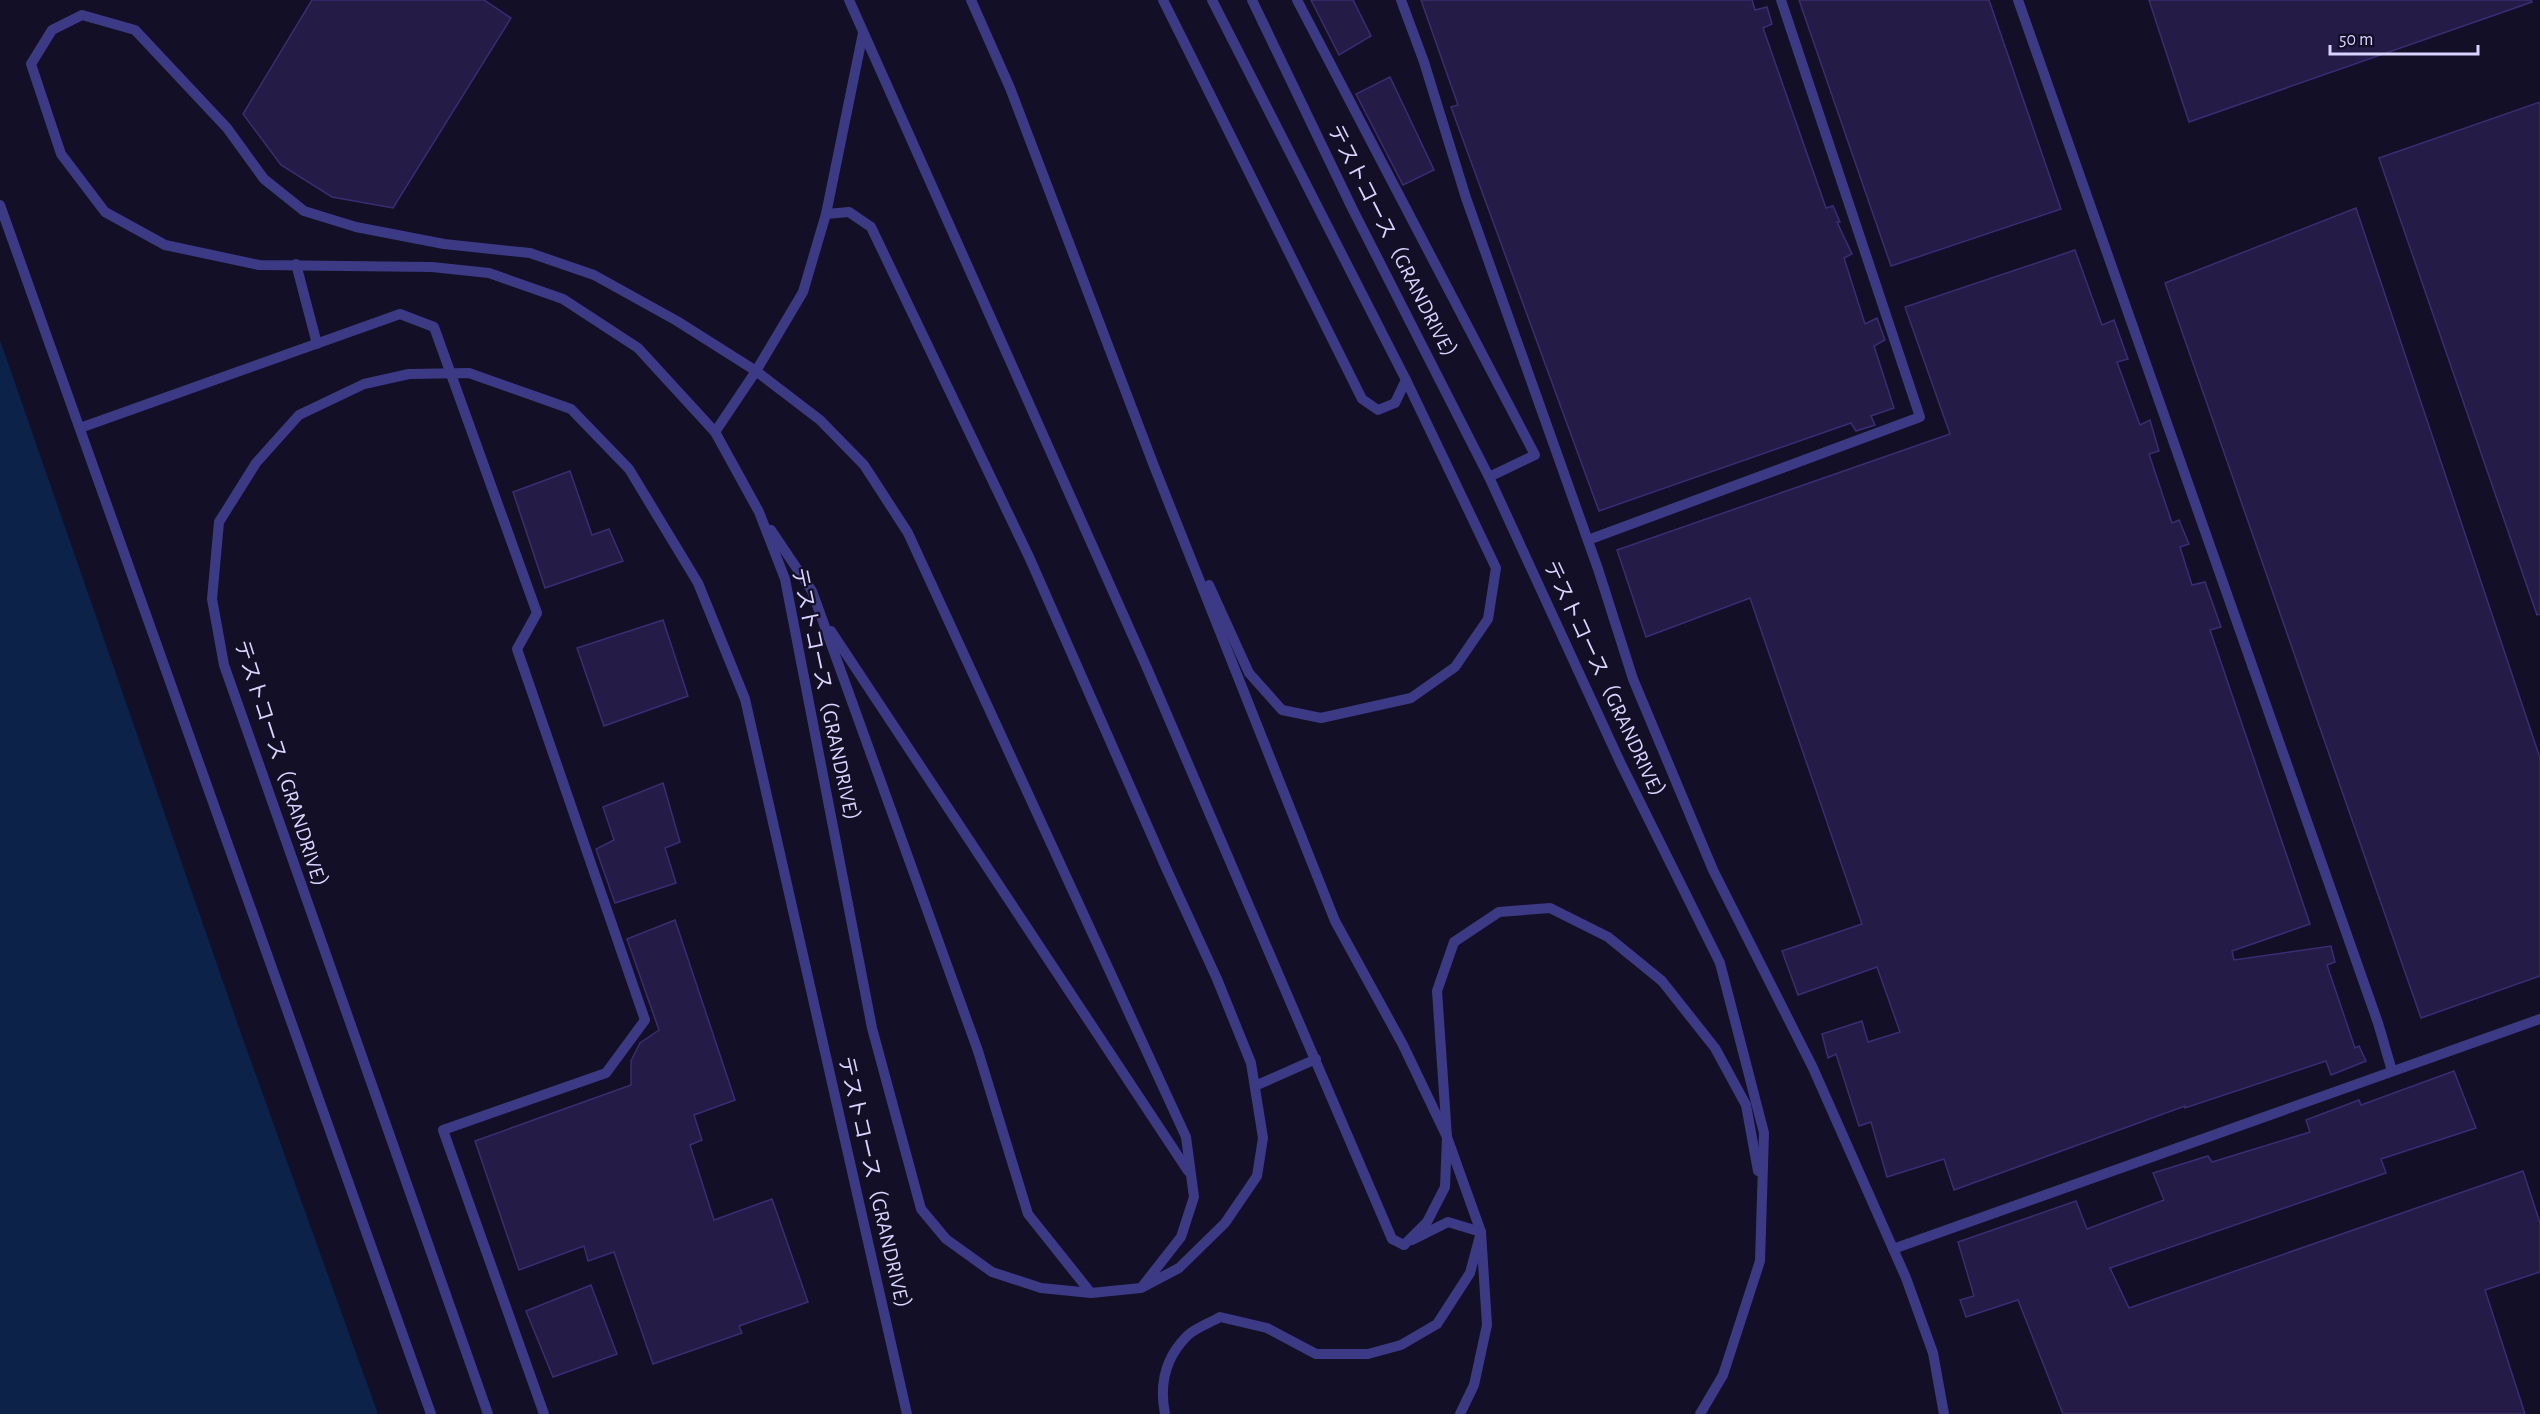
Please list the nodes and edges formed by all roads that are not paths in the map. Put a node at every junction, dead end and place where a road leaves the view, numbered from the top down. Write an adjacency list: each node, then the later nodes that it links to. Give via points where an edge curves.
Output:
1 (849, 0): 10 (lane)
2 (971, 0): 20 (lane, via 1010,88)
3 (1163, 0): 17 (lane, via 1362,399 1378,410 1395,403)
4 (1212, 0): 17 (lane)
5 (1252, 0): 21 (lane, テストコース（GRANDRIVE）)
6 (1298, 0): 21 (lane, via 1536,455)
7 (1401, 0): 23 (lane, via 1466,198)
8 (1781, 0): 23 (lane, via 1920,417)
9 (2018, 0): 27 (lane)
10 (863, 33): 12 (lane); 26 (lane)
11 (0, 205): 18 (lane)
12 (826, 214): 15 (lane, via 803,292); 28 (lane, テストコース（GRANDRIVE）, via 849,212 872,227 1030,559 1217,979 1251,1062)
13 (296, 264): 14 (lane); 15 (lane, テストコース（GRANDRIVE）, via 259,265 165,245 105,212 61,154 31,64 52,30 82,15 135,30 227,128 264,179 304,211 356,227 444,244 530,253 594,274); 19 (lane, テストコース（GRANDRIVE）, via 432,267 489,273 563,299 638,348)
14 (317, 344): 16 (lane, via 400,314 434,327); 18 (lane)
15 (756, 371): 19 (lane); 30 (lane, テストコース（GRANDRIVE）, via 820,420 864,465 908,534 1186,1137)
16 (450, 373): 38 (lane, テストコース（GRANDRIVE）, via 409,374 364,384 299,415 256,463 219,522 212,599 224,665); 39 (lane, via 537,613 517,649 645,1020 606,1073 443,1130); 40 (lane, テストコース（GRANDRIVE）, via 469,373 571,409 629,469 698,583 745,699)
17 (1406, 380): 20 (lane, via 1496,568 1488,619 1455,667 1411,698 1321,718 1282,710 1249,673)
18 (80, 428): 37 (lane)
19 (715, 432): 22 (lane, テストコース（GRANDRIVE）)
20 (1154, 466): 29 (lane, via 1335,921 1403,1045)
21 (1489, 477): 31 (lane, テストコース（GRANDRIVE）, via 1621,764 1720,963 1764,1133)
22 (759, 512): 24 (lane, via 812,591); 36 (lane, テストコース（GRANDRIVE）, via 785,579 872,1028 921,1209 946,1239 992,1272 1041,1288)
23 (1588, 540): 34 (lane, via 1633,679 1713,870 1813,1068)
24 (821, 616): 30 (lane, テストコース（GRANDRIVE）); 36 (lane, via 978,1051 1028,1214)
25 (2540, 1019): 27 (lane)
26 (1316, 1059): 28 (lane); 33 (lane, via 1392,1239)
27 (2392, 1071): 34 (lane)
28 (1255, 1086): 35 (lane, テストコース（GRANDRIVE）, via 1263,1138 1257,1176 1225,1223 1179,1268)
29 (1447, 1137): 31 (lane, via 1437,991 1454,942 1499,912 1550,908 1608,937 1662,981 1715,1048 1746,1105); 32 (lane); 33 (lane, via 1445,1187 1427,1222)
30 (1191, 1175): 35 (lane, テストコース（GRANDRIVE）, via 1194,1197 1181,1237)
31 (1762, 1192): 43 (lane, テストコース（GRANDRIVE）, via 1760,1261 1723,1374)
32 (1481, 1232): 33 (lane, via 1448,1222); 41 (lane, via 1470,1274 1437,1324 1401,1345 1368,1354 1316,1354 1267,1328 1220,1317 1188,1335 1167,1363 1161,1394); 42 (lane, via 1487,1325 1474,1385)
33 (1404, 1245)
34 (1893, 1249): 44 (lane, via 1933,1353)
35 (1141, 1288): 36 (lane, テストコース（GRANDRIVE）)
36 (1091, 1293)
37 (431, 1414)
38 (488, 1414)
39 (544, 1414)
40 (907, 1414)
41 (1165, 1414)
42 (1460, 1414)
43 (1700, 1414)
44 (1944, 1414)

